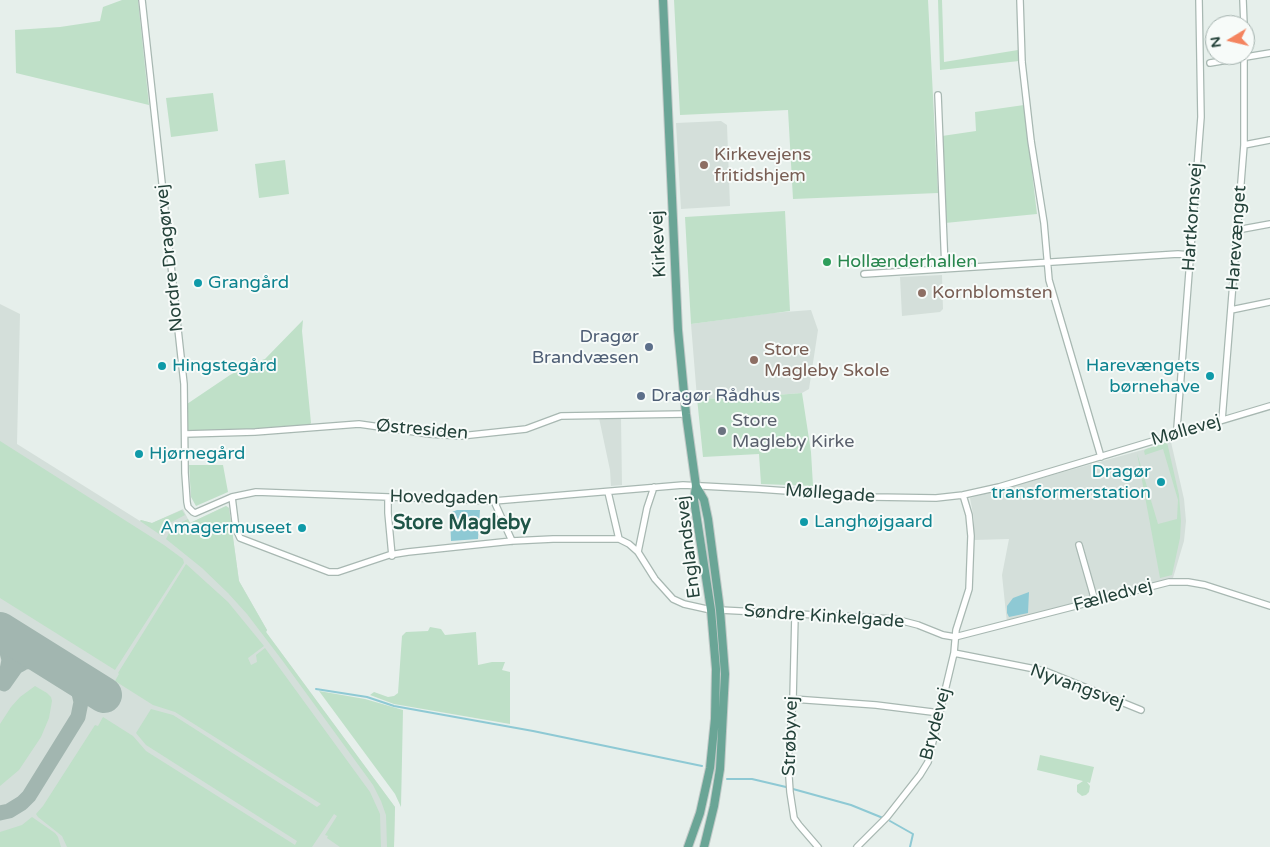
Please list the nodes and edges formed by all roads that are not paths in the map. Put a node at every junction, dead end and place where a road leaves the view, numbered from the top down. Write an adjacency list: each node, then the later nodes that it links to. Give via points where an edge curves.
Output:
1 (142, 0): 25 (street, Nordre Dragørvej, via 184,384)
2 (663, 0): 22 (main road, Kirkevej, via 678,324)
3 (1020, 0): 16 (street, via 1022,62)
4 (1199, 0): 15 (street, Hartkornsvej, via 1201,117)
5 (1243, 0): 6 (street)
6 (1244, 15)
7 (1270, 53): 8 (street)
8 (1255, 55)
9 (1245, 65): 12 (street, Harevænget)
10 (938, 95): 17 (street)
11 (1270, 140): 12 (street)
12 (1244, 145): 14 (street, Harevænget)
13 (1270, 224): 14 (street)
14 (1237, 230): 20 (street, Harevænget)
15 (1190, 255): 16 (street); 24 (street, Hartkornsvej)
16 (1047, 263): 17 (street); 26 (street, via 1049,280)
17 (945, 269): 18 (street)
18 (864, 274)
19 (1270, 302): 20 (street)
20 (1231, 310): 23 (street, Harevænget)
21 (1270, 406): 23 (street, Møllevej)
22 (686, 414): 25 (street, Østresiden, via 561,416 526,428 461,436 359,424); 27 (main road, Kirkevej)
23 (1222, 420): 24 (street, Møllevej)
24 (1178, 433): 26 (street, Møllevej)
25 (185, 434): 34 (street, Nordre Dragørvej, via 187,502)
26 (1101, 457): 30 (street, Møllevej)
27 (696, 486): 28 (street, Hovedgaden); 30 (street, Møllegade, via 878,497); 42 (main road, Englandsvej, via 694,500); 43 (main road, Englandsvej, via 704,500 708,519)
28 (654, 487): 29 (street, Hovedgaden); 38 (street)
29 (608, 492): 33 (street, Hovedgaden); 35 (street)
30 (963, 495): 45 (street, Brydevej, via 971,536 970,578)
31 (232, 497): 32 (street, Hovedgaden, via 256,492); 34 (street, Hovedgaden); 39 (street, via 240,538 318,569 338,572)
32 (388, 497): 33 (street, Hovedgaden); 39 (street)
33 (494, 501): 36 (street)
34 (195, 513)
35 (619, 539): 36 (street); 38 (street)
36 (512, 541): 39 (street)
37 (1079, 545): 40 (street)
38 (638, 552): 42 (street, via 673,599)
39 (392, 556)
40 (1095, 601): 41 (street, Fælledvej, via 1181,581 1206,585); 45 (street, Fælledvej)
41 (1270, 606)
42 (711, 610): 50 (main road, Englandsvej, via 716,669 715,719 710,768)
43 (720, 610): 44 (street, Søndre Kinkelgade); 51 (main road, Englandsvej, via 725,674 724,721 720,769)
44 (796, 615): 45 (street, Søndre Kinkelgade, via 895,619 943,636); 47 (street, Strøbyvej)
45 (956, 637): 46 (street, Brydevej)
46 (954, 653): 48 (street, Nyvangsvej, via 1045,671); 49 (street, Brydevej)
47 (793, 699): 49 (street); 52 (street, Strøbyvej, via 788,762 792,811 799,826)
48 (1141, 710)
49 (940, 712): 53 (street, Brydevej, via 928,762 920,775 887,817)
50 (688, 847)
51 (704, 847)
52 (818, 847)
53 (856, 847)

